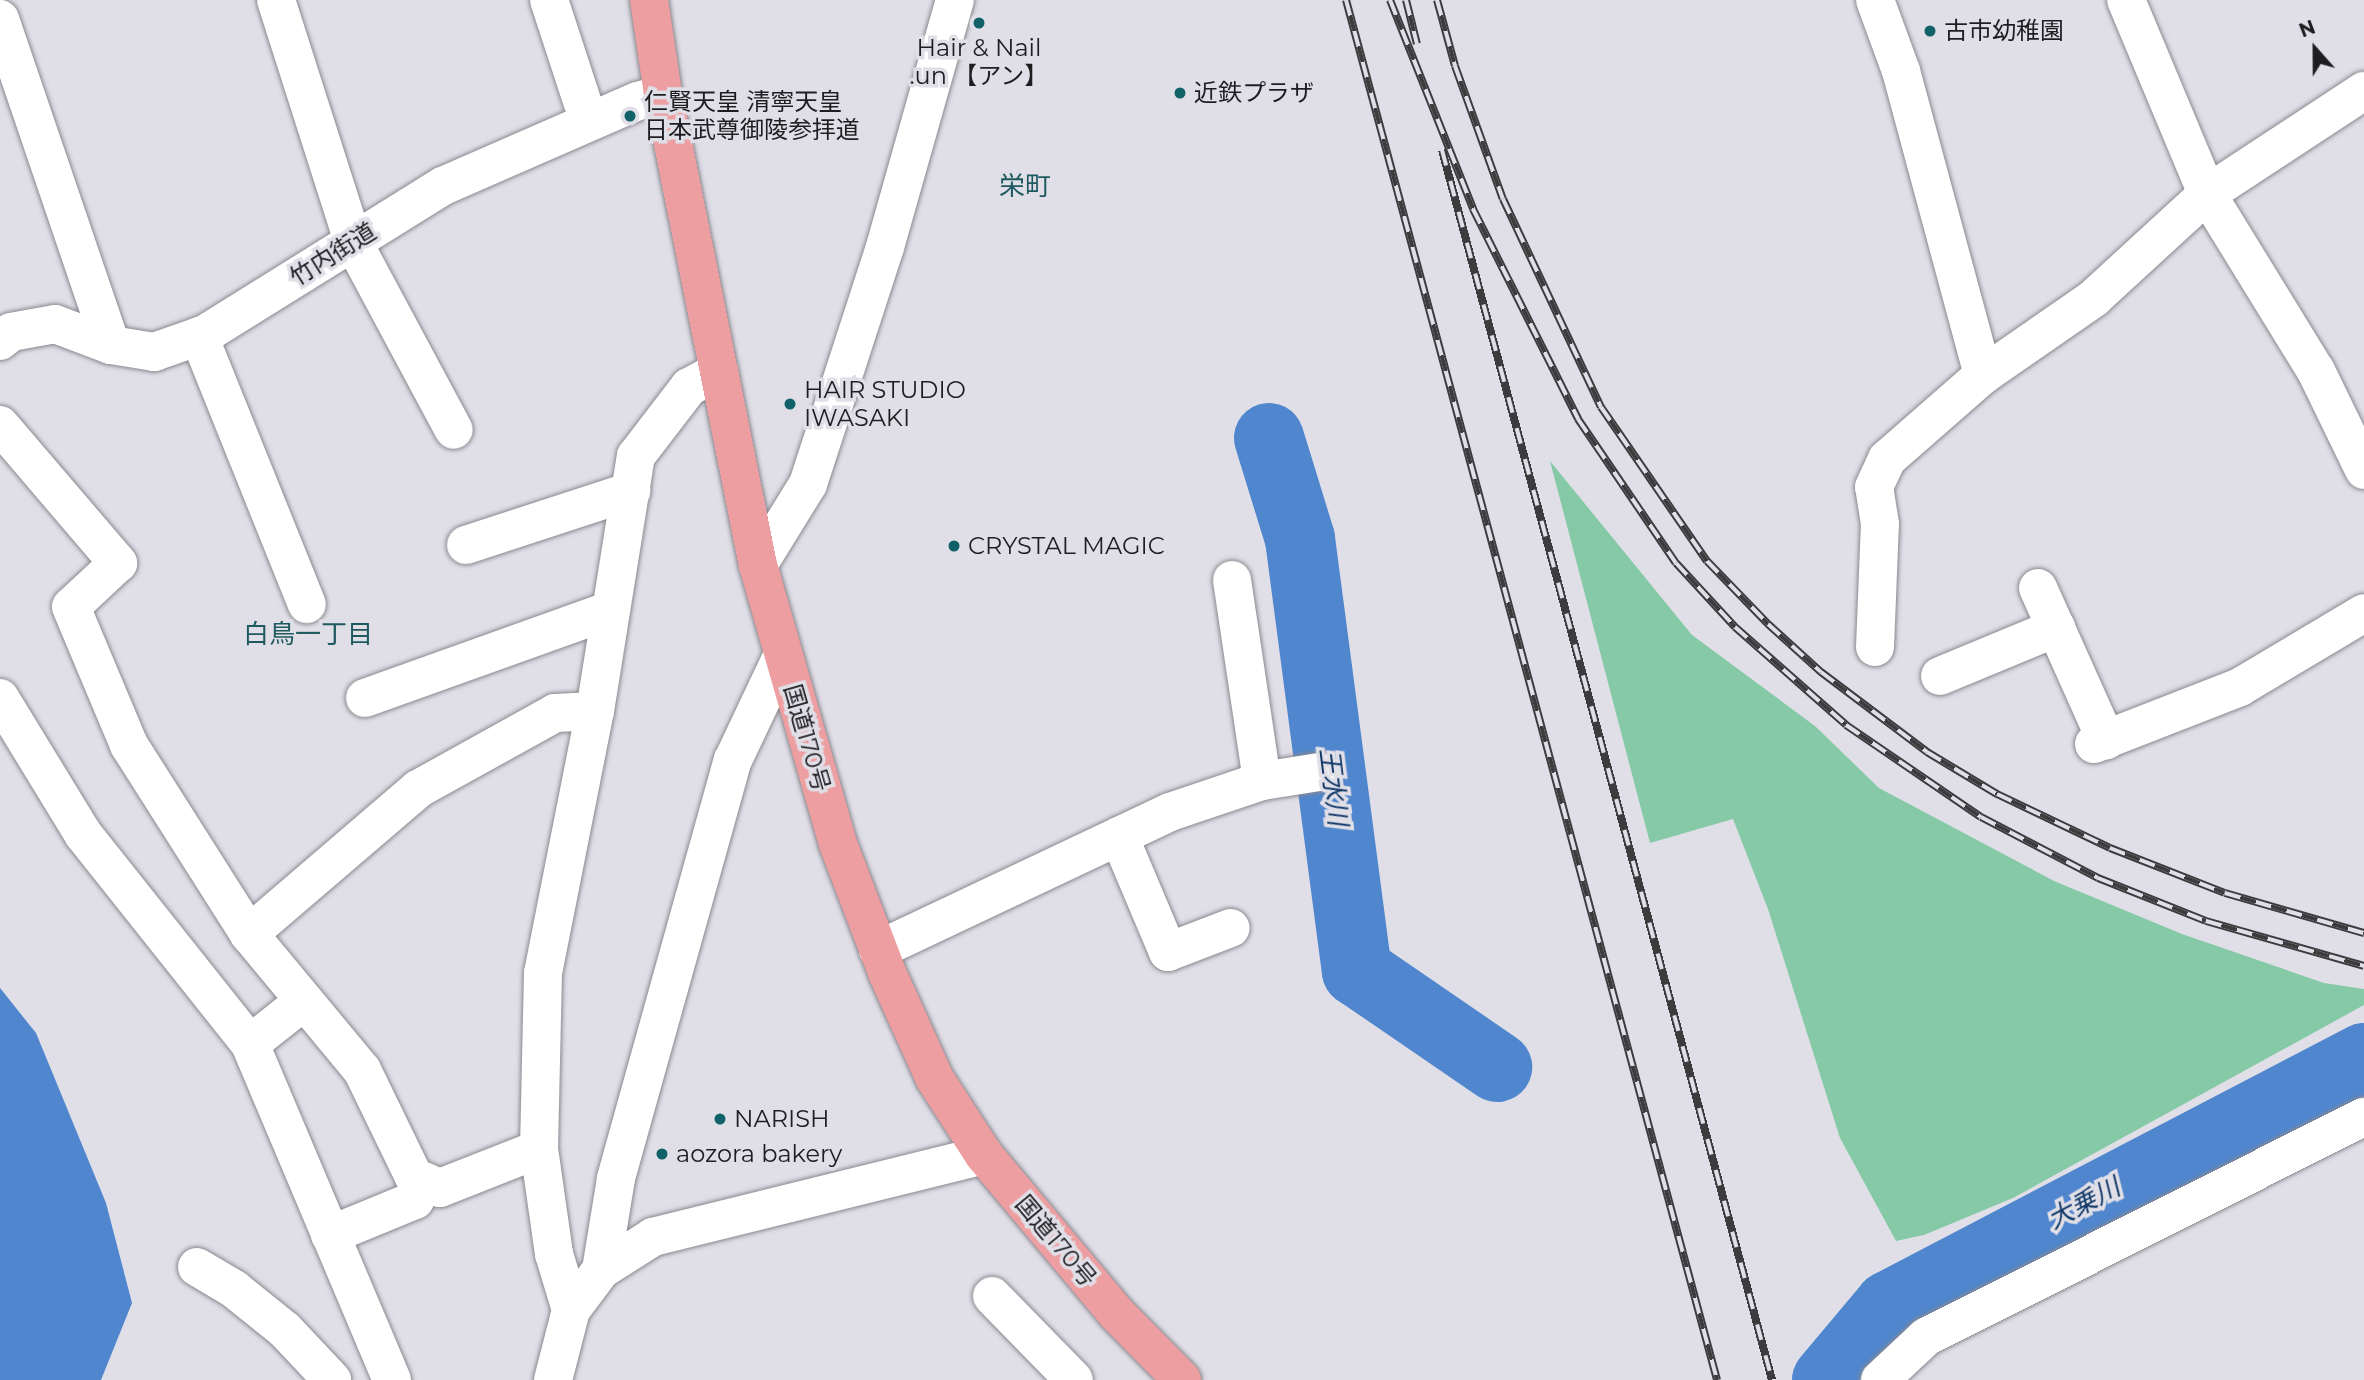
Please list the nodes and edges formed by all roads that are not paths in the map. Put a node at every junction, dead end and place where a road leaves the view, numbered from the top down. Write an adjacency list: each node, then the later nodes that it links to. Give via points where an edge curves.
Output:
1 (276, 0): 12 (street)
2 (549, 0): 10 (street)
3 (649, 0): 9 (highway, 国道170号)
4 (955, 0): 24 (street, via 885,247 808,484)
5 (1875, 0): 17 (street, via 1900,71)
6 (2126, 0): 11 (street)
7 (3, 41): 15 (street)
8 (2364, 91): 11 (street)
9 (663, 94): 10 (street, 竹内街道); 16 (highway, 国道170号)
10 (586, 113): 12 (street, 竹内街道, via 443,186)
11 (2207, 194): 17 (street, via 2094,298); 18 (street, via 2316,370)
12 (353, 242): 13 (street, 竹内街道); 20 (street)
13 (199, 336): 15 (street, 竹内街道, via 154,352); 27 (street)
14 (0, 341): 15 (street, 竹内街道, via 10,332 55,324)
15 (111, 345)
16 (719, 371): 22 (street, via 689,387 636,456); 24 (highway, 国道170号)
17 (1983, 375): 31 (street, via 1887,459 1874,487 1880,524)
18 (2352, 413): 21 (street)
19 (0, 425): 41 (street, via 118,563 71,607 129,746)
20 (453, 430)
21 (2364, 470)
22 (631, 491): 23 (street); 28 (street)
23 (466, 545)
24 (758, 565): 32 (highway, 国道170号)
25 (1232, 580): 38 (street)
26 (2038, 588): 30 (street)
27 (307, 604)
28 (611, 610): 35 (street); 36 (street)
29 (2364, 613): 30 (street, via 2240,687 2100,742)
30 (2056, 628): 33 (street)
31 (1875, 647)
32 (783, 654): 42 (highway, 国道170号, via 838,844); 51 (street, via 733,760 615,1178)
33 (1940, 676)
34 (0, 698): 44 (street, via 83,834)
35 (365, 698)
36 (594, 711): 41 (street, via 555,713 418,789); 46 (street, via 543,973)
37 (1319, 772): 38 (street)
38 (1262, 781): 39 (street)
39 (1119, 835): 40 (street, via 1168,952); 42 (street)
40 (1231, 928)
41 (249, 934): 43 (street)
42 (878, 950): 47 (highway, 国道170号, via 935,1079)
43 (304, 1001): 44 (street); 48 (street, via 362,1070 414,1177)
44 (250, 1044): 49 (street)
45 (2364, 1117): 59 (street, via 1926,1337)
46 (539, 1149): 48 (street, via 440,1188); 53 (street, via 554,1254)
47 (984, 1156): 51 (street, via 653,1237); 58 (highway, 国道170号, via 1116,1313)
48 (426, 1182): 49 (street, via 415,1200)
49 (330, 1235): 55 (street)
50 (197, 1267): 54 (street, via 234,1289 285,1330)
51 (601, 1270): 53 (street)
52 (992, 1296): 57 (street)
53 (571, 1310): 56 (street)
54 (332, 1380)
55 (392, 1380)
56 (553, 1380)
57 (1074, 1380)
58 (1182, 1380)
59 (1880, 1380)

